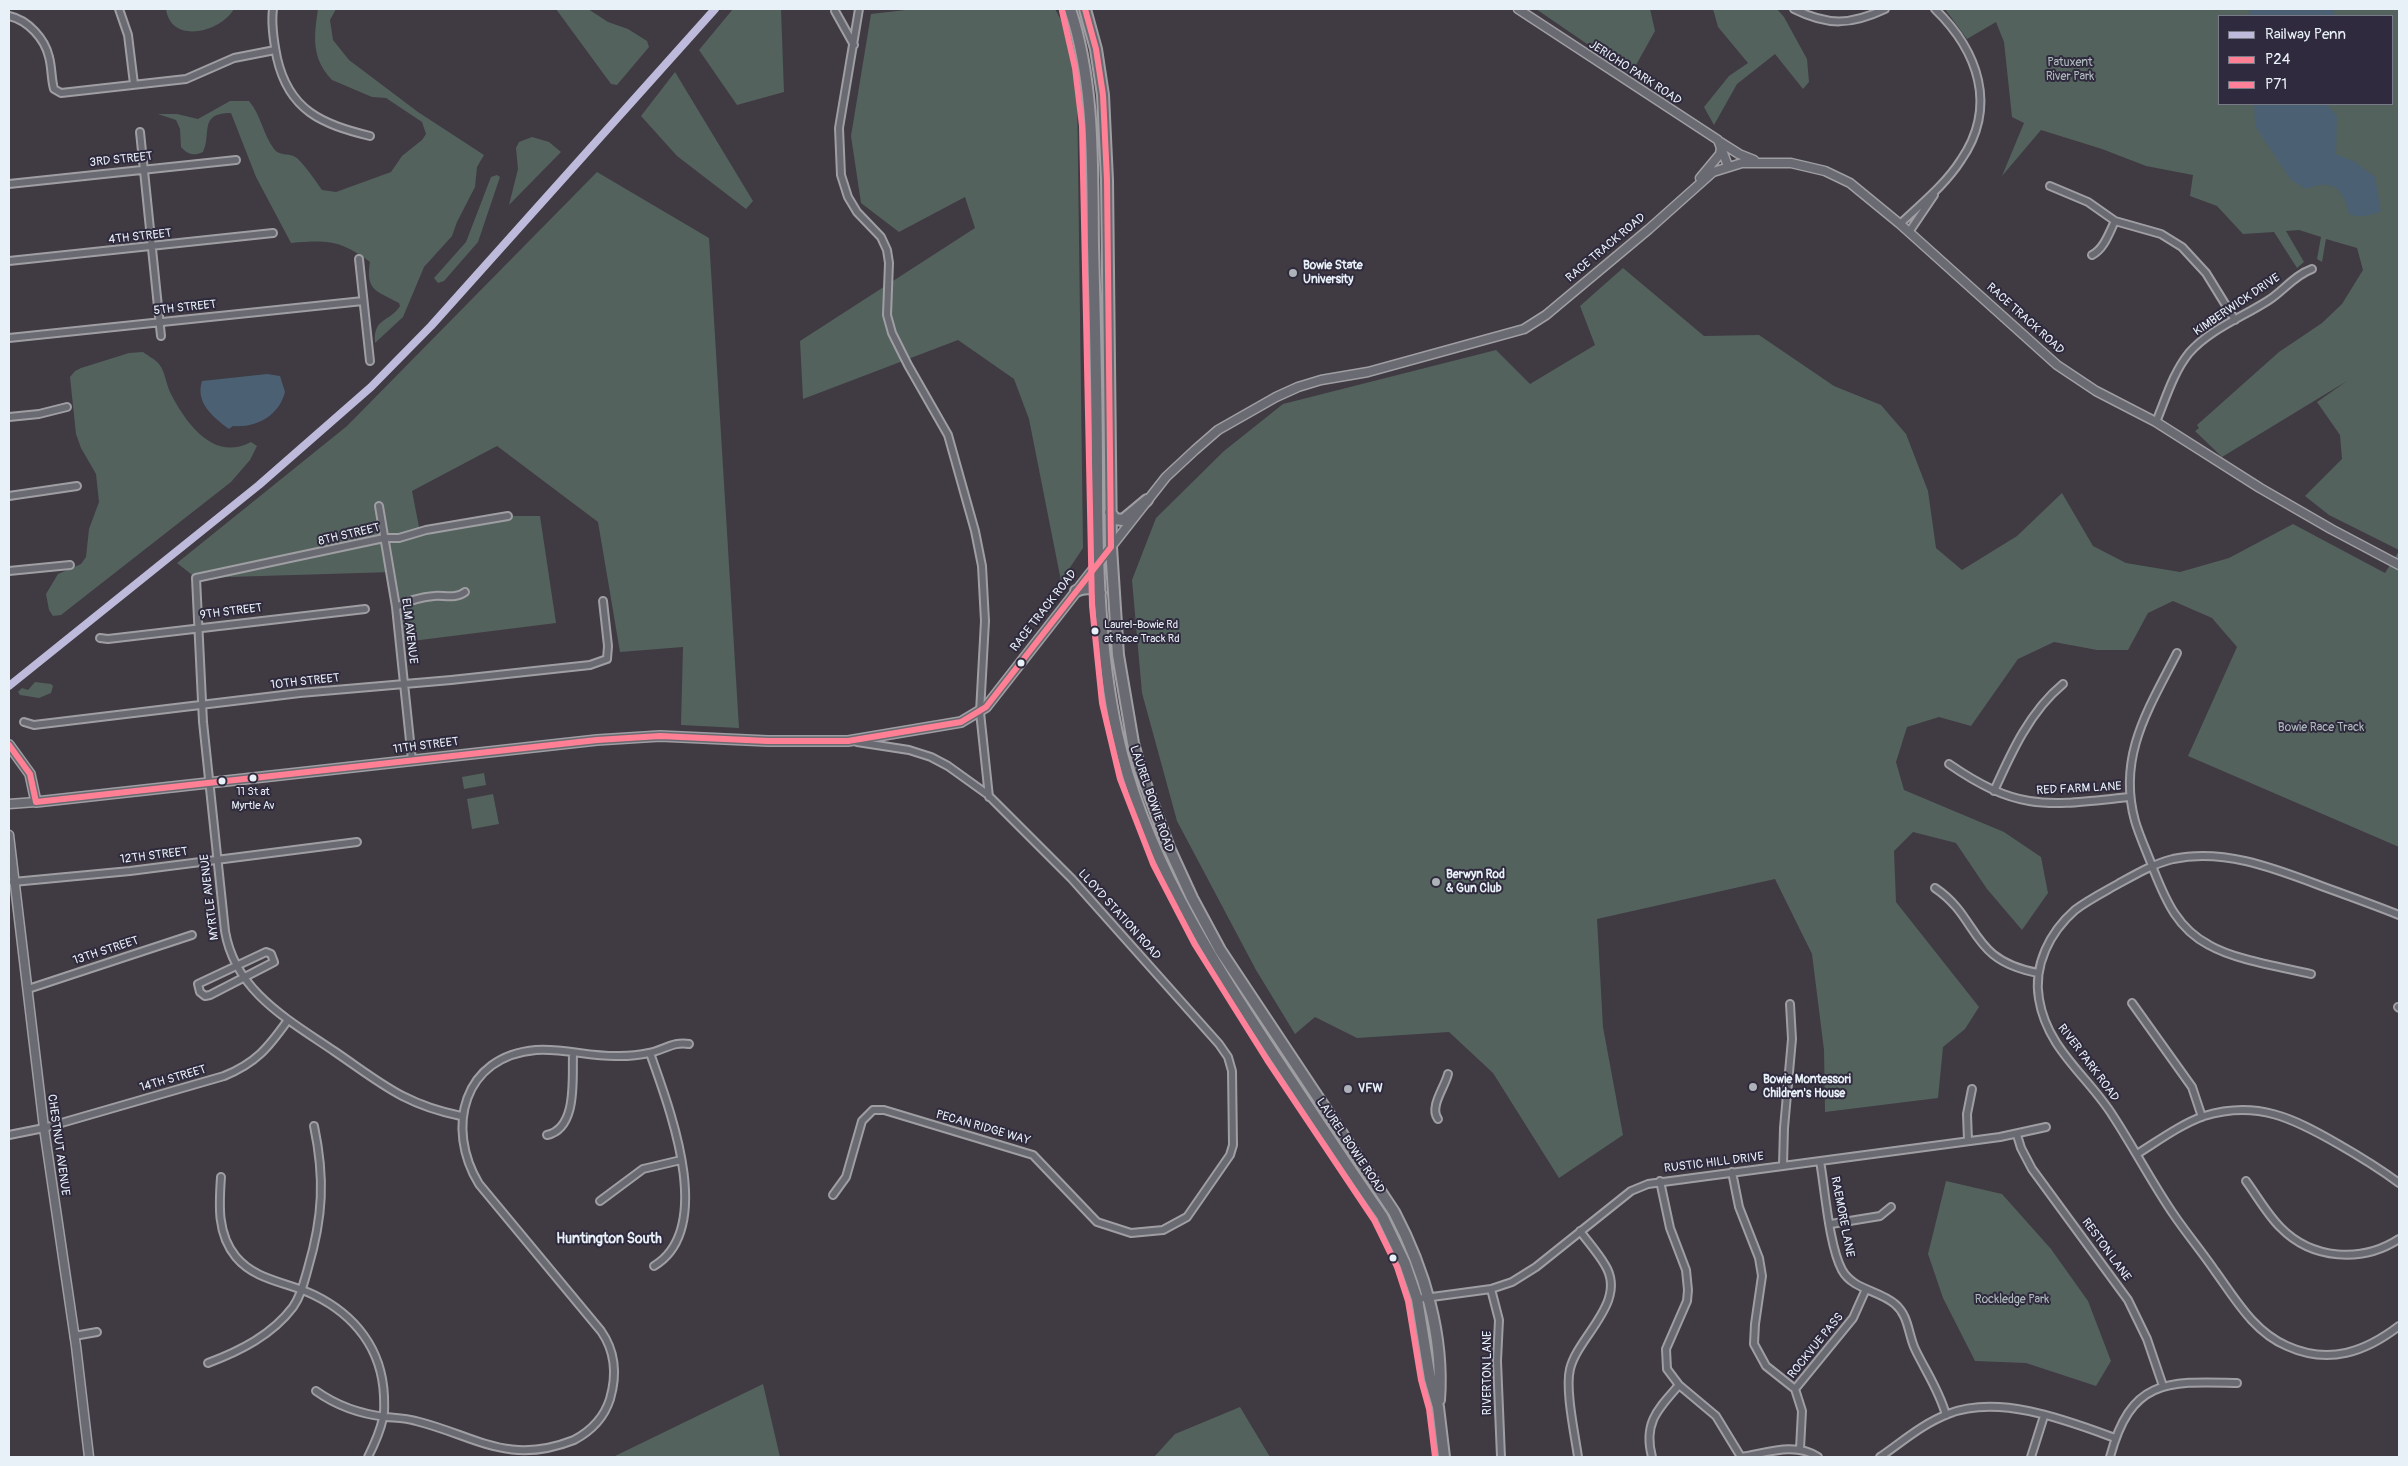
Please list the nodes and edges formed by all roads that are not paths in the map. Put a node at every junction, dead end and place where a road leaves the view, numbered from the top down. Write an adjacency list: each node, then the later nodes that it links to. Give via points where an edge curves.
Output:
1 (119, 9): 14 (street, via 128,35)
2 (273, 9): 13 (street)
3 (859, 9): 12 (street)
4 (1070, 9): 54 (main road, LAUREL BOWIE ROAD, via 1083,58 1090,134)
5 (1084, 9): 50 (main road, LAUREL BOWIE ROAD, via 1096,49 1103,95)
6 (1518, 9): 19 (street, JERICHO PARK ROAD)
7 (1794, 9): 8 (street, via 1822,20 1840,22 1856,20)
8 (1885, 9)
9 (1935, 9): 27 (street, via 1961,37 1970,54 1978,76 1980,97 1971,143 1961,161)
10 (835, 10): 12 (street)
11 (9, 16): 15 (street, via 23,22 41,38 49,57)
12 (854, 45): 71 (street, via 839,128 843,184 857,212 881,237 887,250 887,315 899,348 948,435 975,531 982,566 985,621)
13 (275, 50): 14 (street, via 234,58 186,79); 18 (street, via 283,80 300,106 321,120)
14 (134, 84): 15 (street)
15 (56, 92): 16 (street)
16 (51, 97)
17 (140, 132): 23 (street)
18 (370, 136)
19 (1719, 143): 21 (street, JERICHO PARK ROAD, via 1738,154); 22 (street); 26 (street, via 1720,154 1696,182)
20 (236, 160): 23 (street, 3RD STREET)
21 (1764, 162): 22 (street, RACE TRACK ROAD); 29 (street, RACE TRACK ROAD, via 1800,165 1841,178)
22 (1728, 166): 26 (street, RACE TRACK ROAD, via 1713,172)
23 (144, 168): 24 (street, 3RD STREET); 32 (street)
24 (9, 184)
25 (2050, 186): 28 (street, via 2088,202)
26 (1694, 189): 48 (street, RACE TRACK ROAD, via 1534,324 1377,370 1321,380 1276,397 1218,430 1177,466)
27 (1936, 190): 29 (street); 30 (street)
28 (2116, 221): 33 (street, via 2097,253); 38 (street, via 2161,234 2182,247 2206,273)
29 (1900, 224): 30 (street, RACE TRACK ROAD)
30 (1909, 232): 45 (street, RACE TRACK ROAD, via 2057,365 2096,391)
31 (273, 233): 32 (street, 4TH STREET)
32 (152, 247): 35 (street, 4TH STREET); 39 (street)
33 (2092, 255)
34 (359, 259): 37 (street)
35 (9, 261)
36 (2312, 268): 38 (street, KIMBERWICK DRIVE)
37 (363, 301): 39 (street, 5TH STREET); 42 (street)
38 (2235, 320): 45 (street, KIMBERWICK DRIVE, via 2188,354 2171,382)
39 (161, 322): 40 (street); 41 (street, 5TH STREET)
40 (161, 336)
41 (9, 338)
42 (370, 361)
43 (66, 407): 44 (street)
44 (9, 417)
45 (2156, 422): 56 (street, RACE TRACK ROAD, via 2302,512)
46 (77, 486): 47 (street)
47 (9, 496)
48 (1147, 500): 50 (main road, via 1123,520 1115,519); 53 (street, RACE TRACK ROAD)
49 (379, 506): 52 (street, ELM AVENUE)
50 (1110, 512): 53 (main road, LAUREL BOWIE ROAD)
51 (508, 516): 52 (street, 8TH STREET, via 426,530 399,538)
52 (384, 538): 58 (street, 8TH STREET); 63 (street, ELM AVENUE)
53 (1111, 546): 54 (main road, RACE TRACK ROAD); 134 (main road, LAUREL BOWIE ROAD, via 1117,647 1126,714 1140,769 1169,848 1220,950 1394,1212 1413,1252)
54 (1099, 562): 59 (main road, RACE TRACK ROAD); 61 (main road, LAUREL BOWIE ROAD)
55 (70, 565): 57 (street)
56 (2399, 565)
57 (9, 571)
58 (196, 578): 65 (street, MYRTLE AVENUE)
59 (1076, 591): 61 (main road, via 1085,587); 71 (main road, RACE TRACK ROAD)
60 (465, 592): 63 (street, via 460,596 416,599)
61 (1100, 593): 134 (main road, LAUREL BOWIE ROAD, via 1109,692 1117,735 1140,813 1162,866 1212,960 1382,1216)
62 (603, 601): 68 (street, 10TH STREET, via 607,659 590,665)
63 (396, 607): 68 (street, ELM AVENUE)
64 (365, 608): 65 (street, 9TH STREET)
65 (199, 628): 66 (street, 9TH STREET); 70 (street, MYRTLE AVENUE)
66 (100, 638)
67 (2177, 653): 80 (street, via 2141,723 2131,758)
68 (404, 684): 70 (street, 10TH STREET); 75 (street, ELM AVENUE)
69 (2063, 684): 78 (street, via 2049,696 2021,736)
70 (202, 706): 72 (street, 10TH STREET, via 34,725); 77 (street, MYRTLE AVENUE)
71 (980, 712): 73 (main road, RACE TRACK ROAD, via 953,724); 79 (street)
72 (24, 722)
73 (848, 741): 75 (main road, 11TH STREET, via 626,738); 79 (street, LLOYD STATION ROAD, via 909,750 931,757)
74 (9, 745): 81 (main road, via 30,774)
75 (412, 760): 77 (main road, 11TH STREET)
76 (1949, 764): 78 (street, RED FARM LANE)
77 (209, 783): 81 (main road, 11TH STREET); 85 (street, MYRTLE AVENUE)
78 (1994, 791): 80 (street, RED FARM LANE, via 2013,799 2049,804)
79 (988, 796): 124 (street, LLOYD STATION ROAD, via 1072,879 1228,1058 1232,1071 1233,1145)
80 (2130, 797): 86 (street)
81 (36, 802): 82 (street, 11TH STREET)
82 (9, 804)
83 (9, 835): 87 (street, CHESTNUT AVENUE)
84 (357, 842): 85 (street, 12TH STREET)
85 (217, 859): 87 (street, 12TH STREET); 91 (street, MYRTLE AVENUE, via 225,936)
86 (2152, 866): 89 (street, RIVER PARK ROAD, via 2174,859 2200,857 2254,862); 92 (street, RIVER PARK ROAD, via 2082,904 2067,918 2050,940); 93 (street, via 2168,905 2196,937 2223,952)
87 (14, 882): 95 (street, CHESTNUT AVENUE)
88 (1934, 888): 92 (street, via 1948,897 1982,946 1994,957 2010,966)
89 (2399, 916)
90 (192, 936): 95 (street, 13TH STREET)
91 (236, 965): 94 (street, MYRTLE AVENUE); 94 (street, via 266,952 273,958 274,962); 94 (street, via 198,984 200,992 210,995)
92 (2038, 973): 114 (street, RIVER PARK ROAD, via 2039,1000 2048,1032 2102,1100)
93 (2311, 974)
94 (244, 978): 98 (street, MYRTLE AVENUE, via 267,1004)
95 (28, 989): 109 (street, CHESTNUT AVENUE)
96 (2132, 1003): 105 (street, via 2192,1087)
97 (1790, 1004): 117 (street, via 1792,1049)
98 (288, 1020): 104 (street, MYRTLE AVENUE, via 390,1091 423,1106); 109 (street, 14TH STREET, via 262,1054 241,1069)
99 (689, 1044): 100 (street, via 680,1042)
100 (650, 1053): 101 (street, via 618,1056); 115 (street, via 673,1122)
101 (573, 1054): 104 (street, via 537,1050 516,1054 500,1062 475,1084); 112 (street, via 567,1116 559,1130)
102 (1448, 1074): 106 (street, via 1436,1107)
103 (1972, 1089): 113 (street, via 1967,1114)
104 (461, 1116): 145 (street, via 466,1160 479,1184 606,1338 613,1359 611,1394 605,1412 590,1430 567,1444 537,1454 496,1452 427,1424)
105 (2202, 1117): 114 (street); 122 (street, via 2230,1110 2278,1114 2299,1122)
106 (1438, 1119)
107 (314, 1126): 133 (street, via 322,1170 322,1210)
108 (2046, 1127): 110 (street, RUSTIC HILL DRIVE)
109 (44, 1128): 111 (street, 14TH STREET); 137 (street, CHESTNUT AVENUE)
110 (2017, 1134): 113 (street, RUSTIC HILL DRIVE); 141 (street, RESTON LANE, via 2032,1169 2132,1307)
111 (9, 1135)
112 (547, 1135)
113 (1968, 1141): 116 (street, RUSTIC HILL DRIVE)
114 (2137, 1154): 135 (street, RIVER PARK ROAD, via 2191,1240 2247,1315 2271,1338 2289,1348 2315,1354 2346,1354 2370,1346)
115 (681, 1160): 125 (street, via 643,1169); 130 (street, via 685,1217 672,1248 663,1261)
116 (1820, 1161): 117 (street, RUSTIC HILL DRIVE); 127 (street, RAEMORE LANE)
117 (1783, 1165): 118 (street, RUSTIC HILL DRIVE)
118 (1732, 1172): 120 (street, RUSTIC HILL DRIVE); 142 (street, via 1739,1207 1759,1258 1762,1276 1754,1330 1756,1350 1766,1366)
119 (221, 1177): 133 (street, via 222,1226 235,1256 250,1270)
120 (1660, 1181): 128 (street, RUSTIC HILL DRIVE, via 1631,1191); 140 (street, via 1670,1228 1688,1280 1686,1301 1665,1353 1667,1369)
121 (2246, 1181): 129 (street, via 2279,1227 2314,1249 2328,1254 2357,1255 2372,1252)
122 (2399, 1183)
123 (834, 1195): 124 (street, PECAN RIDGE WAY, via 846,1177 862,1122 868,1112 878,1110 1033,1155 1097,1222 1115,1230 1139,1233 1163,1230 1187,1216)
124 (1202, 1198)
125 (600, 1201)
126 (1891, 1207): 127 (street, via 1880,1216)
127 (1831, 1224): 132 (street, RAEMORE LANE, via 1842,1270 1852,1282)
128 (1580, 1231): 131 (street, RUSTIC HILL DRIVE, via 1522,1276); 154 (street, via 1606,1266 1611,1286 1604,1309 1578,1349 1569,1373)
129 (2399, 1239)
130 (654, 1266)
131 (1491, 1289): 134 (street, RUSTIC HILL DRIVE); 153 (street, RIVERTON LANE, via 1499,1320 1497,1361)
132 (1866, 1289): 142 (street, ROCKVUE PASS, via 1858,1311 1846,1329); 144 (street, RAEMORE LANE, via 1892,1301 1902,1312 1915,1349 1937,1388)
133 (302, 1290): 138 (street, via 290,1310 266,1333 234,1353); 145 (street, via 344,1313 367,1338 381,1373)
134 (1423, 1298): 152 (main road, LAUREL BOWIE ROAD, via 1430,1379 1438,1407)
135 (2399, 1326)
136 (97, 1332): 137 (street)
137 (74, 1336): 150 (street, CHESTNUT AVENUE)
138 (208, 1363)
139 (2237, 1383): 141 (street, via 2182,1382)
140 (1679, 1385): 155 (street, via 1653,1416 1649,1435); 156 (street, via 1716,1416)
141 (2163, 1386): 147 (street, via 2133,1406)
142 (1795, 1389): 148 (street, via 1802,1411)
143 (316, 1391): 145 (street, via 339,1406)
144 (1946, 1415): 146 (street, via 1992,1406); 149 (street, via 1922,1426)
145 (384, 1416): 151 (street)
146 (2044, 1416): 147 (street); 158 (street)
147 (2115, 1438): 159 (street)
148 (1800, 1449): 156 (street); 157 (street)
149 (1884, 1456)
150 (89, 1457)
151 (368, 1457)
152 (1444, 1457)
153 (1501, 1457)
154 (1578, 1457)
155 (1652, 1457)
156 (1741, 1457)
157 (1818, 1457)
158 (2031, 1457)
159 (2110, 1457)

